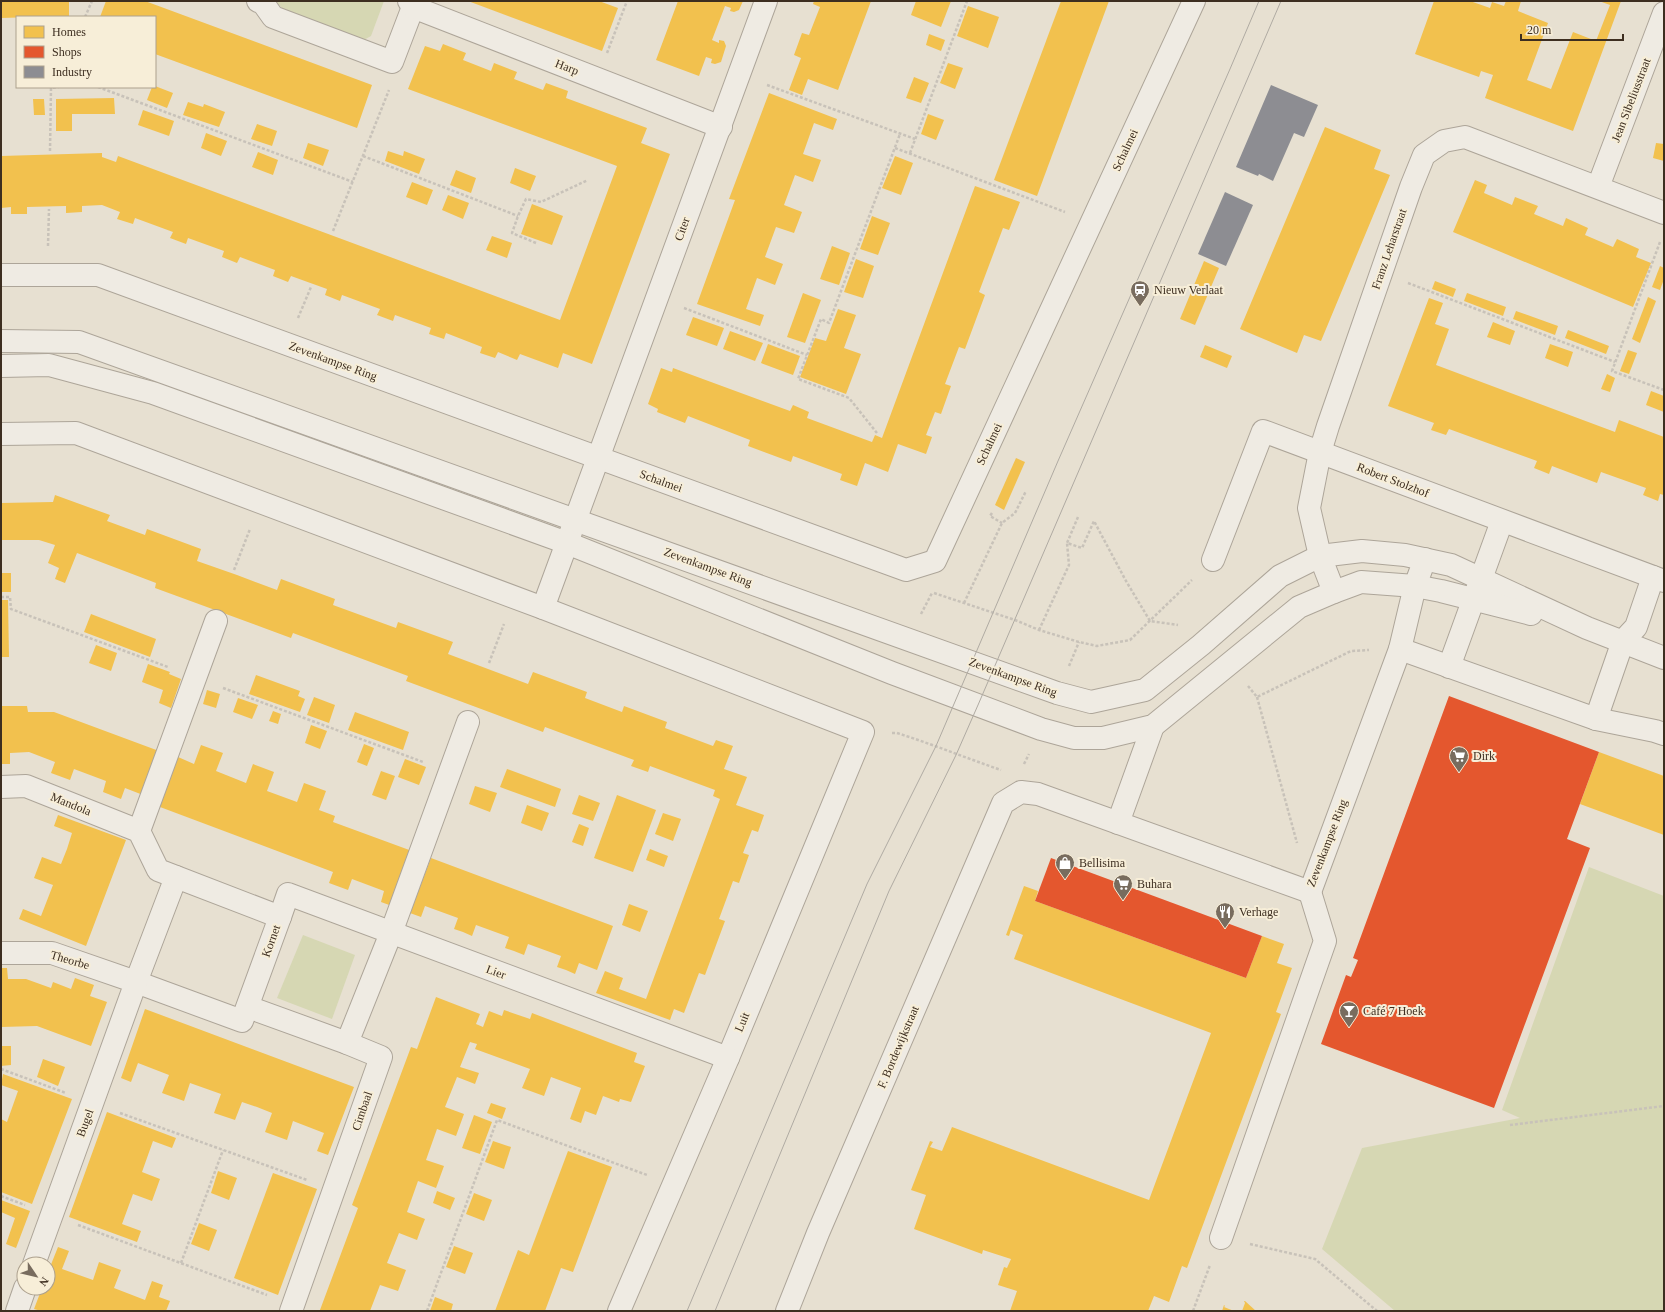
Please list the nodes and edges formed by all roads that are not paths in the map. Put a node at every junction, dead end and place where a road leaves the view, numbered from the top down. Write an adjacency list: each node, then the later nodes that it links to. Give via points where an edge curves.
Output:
1 (258, 1): 4 (street, Harp, via 263,3 273,17 392,62)
2 (766, 1): 6 (street, Citer)
3 (1194, 1): 14 (street, Schalmei, via 936,561 906,570)
4 (411, 4): 6 (street, Harp)
5 (1664, 13): 7 (street, Jean Sibeliusstraat)
6 (721, 126): 14 (street, Citer)
7 (1598, 187): 8 (street, Franz Leharstraat); 13 (street, Franz Leharstraat, via 1465,137 1444,141 1424,155)
8 (1664, 213)
9 (1, 275): 14 (street, Zevenkampse Ring, via 98,275)
10 (1, 341): 15 (street, Zevenkampse Ring, via 79,342)
11 (1, 366): 17 (street, Zevenkampse Ring, via 49,365 153,393)
12 (1, 434): 25 (street, via 76,433)
13 (1320, 452): 16 (street, Robert Stolzhof); 18 (street, Franz Leharstraat, via 1309,508); 20 (street, Robert Stolzhof, via 1263,431)
14 (597, 458): 15 (street)
15 (576, 520): 17 (street); 18 (street, Zevenkampse Ring, via 1057,693 1091,702 1145,690 1201,646 1280,576)
16 (1502, 521): 21 (street, Robert Stolzhof); 23 (street)
17 (567, 543): 25 (street); 33 (street, Zevenkampse Ring, via 892,673 1041,728 1074,738 1103,738)
18 (1320, 556): 19 (street, Zevenkampse Ring, via 1362,551); 24 (street, Franz Leharstraat)
19 (1424, 559): 22 (street, Zevenkampse Ring); 23 (street, Zevenkampse Ring, via 1451,565)
20 (1212, 560)
21 (1659, 579): 27 (street, Robert Stolzhof, via 1636,627)
22 (1415, 586): 23 (street, Zevenkampse Ring); 24 (street, Zevenkampse Ring, via 1361,582); 28 (street, Zevenkampse Ring)
23 (1477, 589): 27 (street, Zevenkampse Ring); 30 (street)
24 (1334, 592): 33 (street, Zevenkampse Ring, via 1299,607)
25 (543, 608): 47 (street, Luit, via 863,732)
26 (216, 621): 38 (street)
27 (1623, 642): 29 (street, Zevenkampse Ring); 31 (street)
28 (1400, 649): 30 (street); 40 (street, Zevenkampse Ring)
29 (1664, 658)
30 (1449, 667): 31 (street)
31 (1596, 719): 34 (street)
32 (468, 722): 42 (street)
33 (1153, 726): 37 (street)
34 (1664, 734)
35 (1, 787): 38 (street, Mandola, via 26,786)
36 (1021, 792): 37 (street, Zevenkampse Ring, via 1038,794); 54 (street, F. Bordewijkstraat, via 1004,803 824,1218)
37 (1118, 823): 40 (street, Zevenkampse Ring)
38 (140, 831): 39 (street, Kornet, via 158,870)
39 (176, 877): 41 (street, Kornet); 44 (street, Bugel)
40 (1310, 892): 48 (street, via 1325,941)
41 (280, 917): 42 (street, Lier, via 288,894); 45 (street, Kornet)
42 (391, 933): 46 (street); 47 (street, Lier)
43 (1, 953): 44 (street, Theorbe, via 52,953)
44 (136, 982): 45 (street, Kornet, via 242,1022); 49 (street, Bugel)
45 (248, 1007): 46 (street)
46 (346, 1043): 51 (street, Cimbaal, via 380,1057)
47 (728, 1058): 53 (street, Luit)
48 (1221, 1238)
49 (37, 1256)
50 (22, 1296): 52 (street)
51 (292, 1308)
52 (17, 1311)
53 (619, 1311)
54 (787, 1311)

